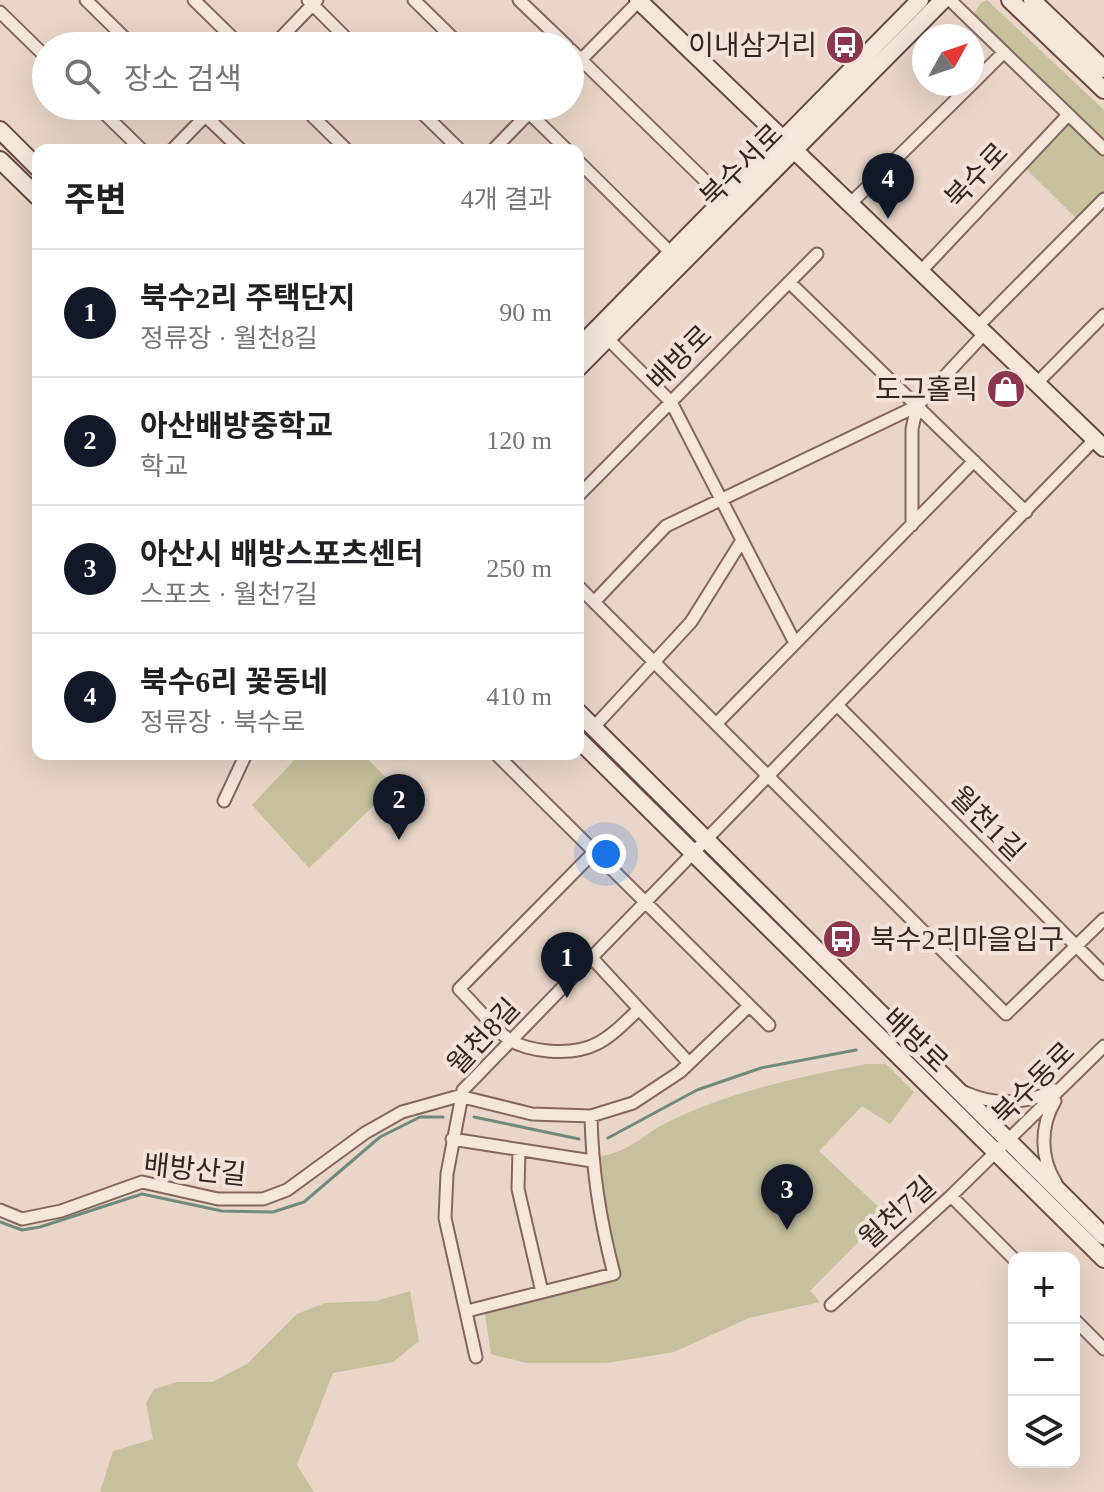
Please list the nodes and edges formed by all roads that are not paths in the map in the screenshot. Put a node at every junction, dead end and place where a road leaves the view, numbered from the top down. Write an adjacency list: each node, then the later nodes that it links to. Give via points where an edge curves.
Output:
1 (86, 0): 13 (street)
2 (194, 0): 14 (street)
3 (414, 0): 17 (street)
4 (519, 0): 18 (street)
5 (638, 0): 21 (street); 36 (street)
6 (920, 0): 36 (street, 북수서로)
7 (943, 0): 36 (street, 북수서로)
8 (950, 0): 20 (street)
9 (1010, 0): 25 (street)
10 (1032, 0): 23 (street)
11 (313, 2): 15 (street); 16 (street)
12 (0, 12): 19 (street)
13 (119, 32)
14 (227, 32)
15 (286, 32)
16 (341, 32)
17 (447, 32)
18 (552, 32)
19 (32, 43)
20 (1004, 52): 24 (street); 27 (street)
21 (584, 57)
22 (584, 63): 49 (street)
23 (1104, 69)
24 (984, 72)
25 (1104, 90)
26 (960, 96): 51 (street)
27 (1068, 115): 44 (street); 54 (street, 북수로)
28 (111, 120): 37 (street)
29 (201, 120): 38 (street)
30 (209, 120): 39 (street)
31 (316, 120): 40 (street)
32 (429, 120): 41 (street)
33 (519, 120): 42 (street)
34 (540, 120): 43 (street)
35 (0, 130): 46 (street)
36 (789, 143): 49 (street, 북수서로); 51 (street); 58 (street, 북수서로)
37 (136, 144)
38 (178, 144)
39 (235, 144)
40 (341, 144)
41 (454, 144)
42 (498, 144)
43 (562, 144)
44 (1104, 149)
45 (0, 160): 48 (street)
46 (32, 162)
47 (584, 167): 52 (street)
48 (32, 191)
49 (724, 199): 52 (street, 북수서로)
50 (1104, 199): 57 (street)
51 (851, 203): 54 (street)
52 (671, 253): 59 (street, 북수서로)
53 (817, 254): 55 (street, 배방로)
54 (921, 271): 57 (street)
55 (789, 282): 62 (street, 배방로); 63 (street)
56 (1102, 322): 61 (street)
57 (982, 329): 61 (street); 63 (street)
58 (607, 338): 60 (street, 북수서로); 62 (street)
59 (584, 342)
60 (584, 362)
61 (1037, 383): 64 (street)
62 (671, 402): 66 (street, 배방로); 67 (street)
63 (917, 406): 65 (street); 67 (street); 69 (street, via 912,429)
64 (1100, 444): 68 (street)
65 (974, 461): 68 (street); 69 (street)
66 (584, 490)
67 (720, 501): 70 (street); 72 (street, via 666,526)
68 (1026, 512): 75 (street)
69 (912, 525): 73 (street)
70 (741, 542): 73 (street); 74 (street, via 691,622)
71 (584, 592): 72 (street)
72 (594, 602): 74 (street)
73 (795, 643): 77 (street)
74 (655, 663): 77 (street); 78 (street)
75 (838, 706): 82 (street); 88 (street, 월천1길)
76 (584, 718): 78 (street, 배방로)
77 (716, 724): 82 (street)
78 (593, 728): 84 (street, 배방로)
79 (584, 744): 84 (street, 배방로)
80 (243, 760): 83 (street)
81 (502, 760): 85 (street)
82 (769, 778): 84 (street); 88 (street, via 1006,1014)
83 (224, 801)
84 (700, 849): 86 (street, 월천8길); 97 (street, 배방로); 102 (street, 배방로)
85 (595, 851): 86 (street); 94 (street, via 459,989)
86 (648, 902): 89 (street, 월천8길); 91 (street)
87 (1104, 919): 88 (street)
88 (1076, 946): 90 (street, 월천1길)
89 (592, 958): 92 (street); 94 (street, 월천8길)
90 (1104, 974)
91 (749, 1006): 93 (street); 96 (street)
92 (639, 1009): 94 (street, via 591,1048 570,1053 537,1050); 96 (street)
93 (769, 1025)
94 (509, 1040): 99 (street, 월천8길)
95 (1104, 1046): 98 (street, 북수동로)
96 (689, 1063): 100 (street, via 633,1103)
97 (952, 1086): 98 (street, via 998,1102 1043,1096); 102 (street, 배방로)
98 (1063, 1087): 102 (street, 북수동로); 106 (street, via 1043,1132 1052,1177)
99 (459, 1096): 100 (street, via 532,1114); 101 (street, 월천8길); 107 (street, 배방산길, via 402,1112 287,1190 263,1199 218,1199 142,1182 22,1219)
100 (591, 1116): 104 (street)
101 (452, 1139): 103 (street); 113 (street, 월천8길, via 445,1218)
102 (1001, 1147): 105 (street, 월천7길); 106 (street, 배방로); 110 (street, 배방로)
103 (519, 1150): 104 (street); 111 (street, via 518,1189)
104 (592, 1161): 111 (street, via 614,1274)
105 (951, 1196): 109 (street); 112 (street, 월천7길)
106 (1067, 1200): 108 (street, 배방로)
107 (0, 1210)
108 (1104, 1236)
109 (1008, 1253)
110 (1104, 1259)
111 (542, 1292): 113 (street)
112 (831, 1305)
113 (467, 1311): 116 (street, 월천8길)
114 (1079, 1324): 115 (street)
115 (1104, 1349)
116 (476, 1357)

